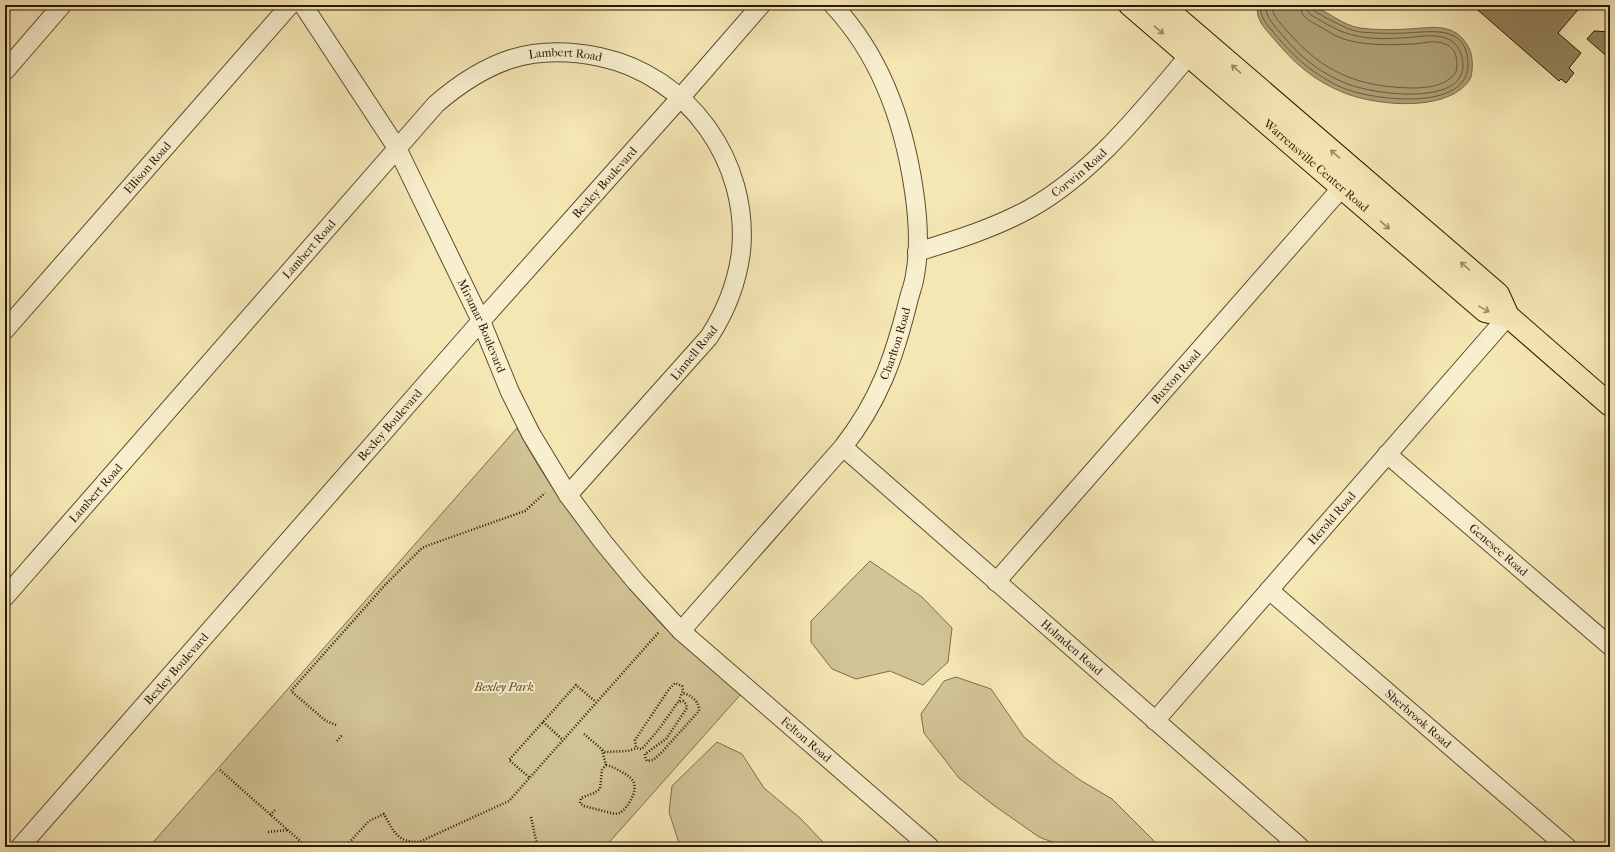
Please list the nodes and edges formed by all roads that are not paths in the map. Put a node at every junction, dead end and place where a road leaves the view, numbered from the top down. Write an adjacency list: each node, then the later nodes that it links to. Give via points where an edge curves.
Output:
1 (62, 5): 9 (street)
2 (290, 5): 16 (street, Ellison Road)
3 (303, 5): 11 (street, Miramar Boulevard)
4 (760, 5): 10 (street, Bexley Boulevard)
5 (833, 5): 13 (street, Charlton Road, via 872,57 902,129 912,173 917,213)
6 (1130, 5): 8 (main road, Warrensville Center Road, one-way to 8)
7 (1162, 5): 8 (main road, Warrensville Center Road)
8 (1196, 48): 12 (main road, Warrensville Center Road); 13 (street, Corwin Road, via 1106,151 1054,194 995,226)
9 (5, 71)
10 (681, 97): 11 (street, Lambert Road, via 642,71 606,58 562,52 520,57 490,67 453,89 436,104); 15 (street, Bexley Boulevard); 20 (street, Linnell Road, via 712,134 730,170 740,209 741,252 737,275 722,317 709,336)
11 (398, 148): 15 (street, Miramar Boulevard); 23 (street, Lambert Road)
12 (1349, 180): 14 (main road, Warrensville Center Road, via 1498,294); 21 (street, Buxton Road)
13 (917, 252): 18 (street, Charlton Road, via 915,275 904,322 887,372 872,404)
14 (1508, 316): 17 (main road, Warrensville Center Road); 19 (street, Herold Road)
15 (481, 321): 20 (street, Miramar Boulevard, via 510,392 531,434); 27 (street, Bexley Boulevard)
16 (5, 330)
17 (1610, 405)
18 (843, 447): 21 (street, Holmden Road); 24 (street, Charlton Road)
19 (1387, 454): 22 (street, Herold Road); 25 (street, Genesee Road)
20 (568, 495): 24 (street, Miramar Boulevard, via 636,582)
21 (996, 582): 26 (street, Holmden Road)
22 (1269, 590): 26 (street, Herold Road); 30 (street, Sherbrook Road)
23 (5, 597)
24 (681, 631): 28 (street, Felton Road)
25 (1610, 646)
26 (1155, 721): 29 (street, Holmden Road)
27 (20, 847)
28 (930, 847)
29 (1300, 847)
30 (1567, 847)

